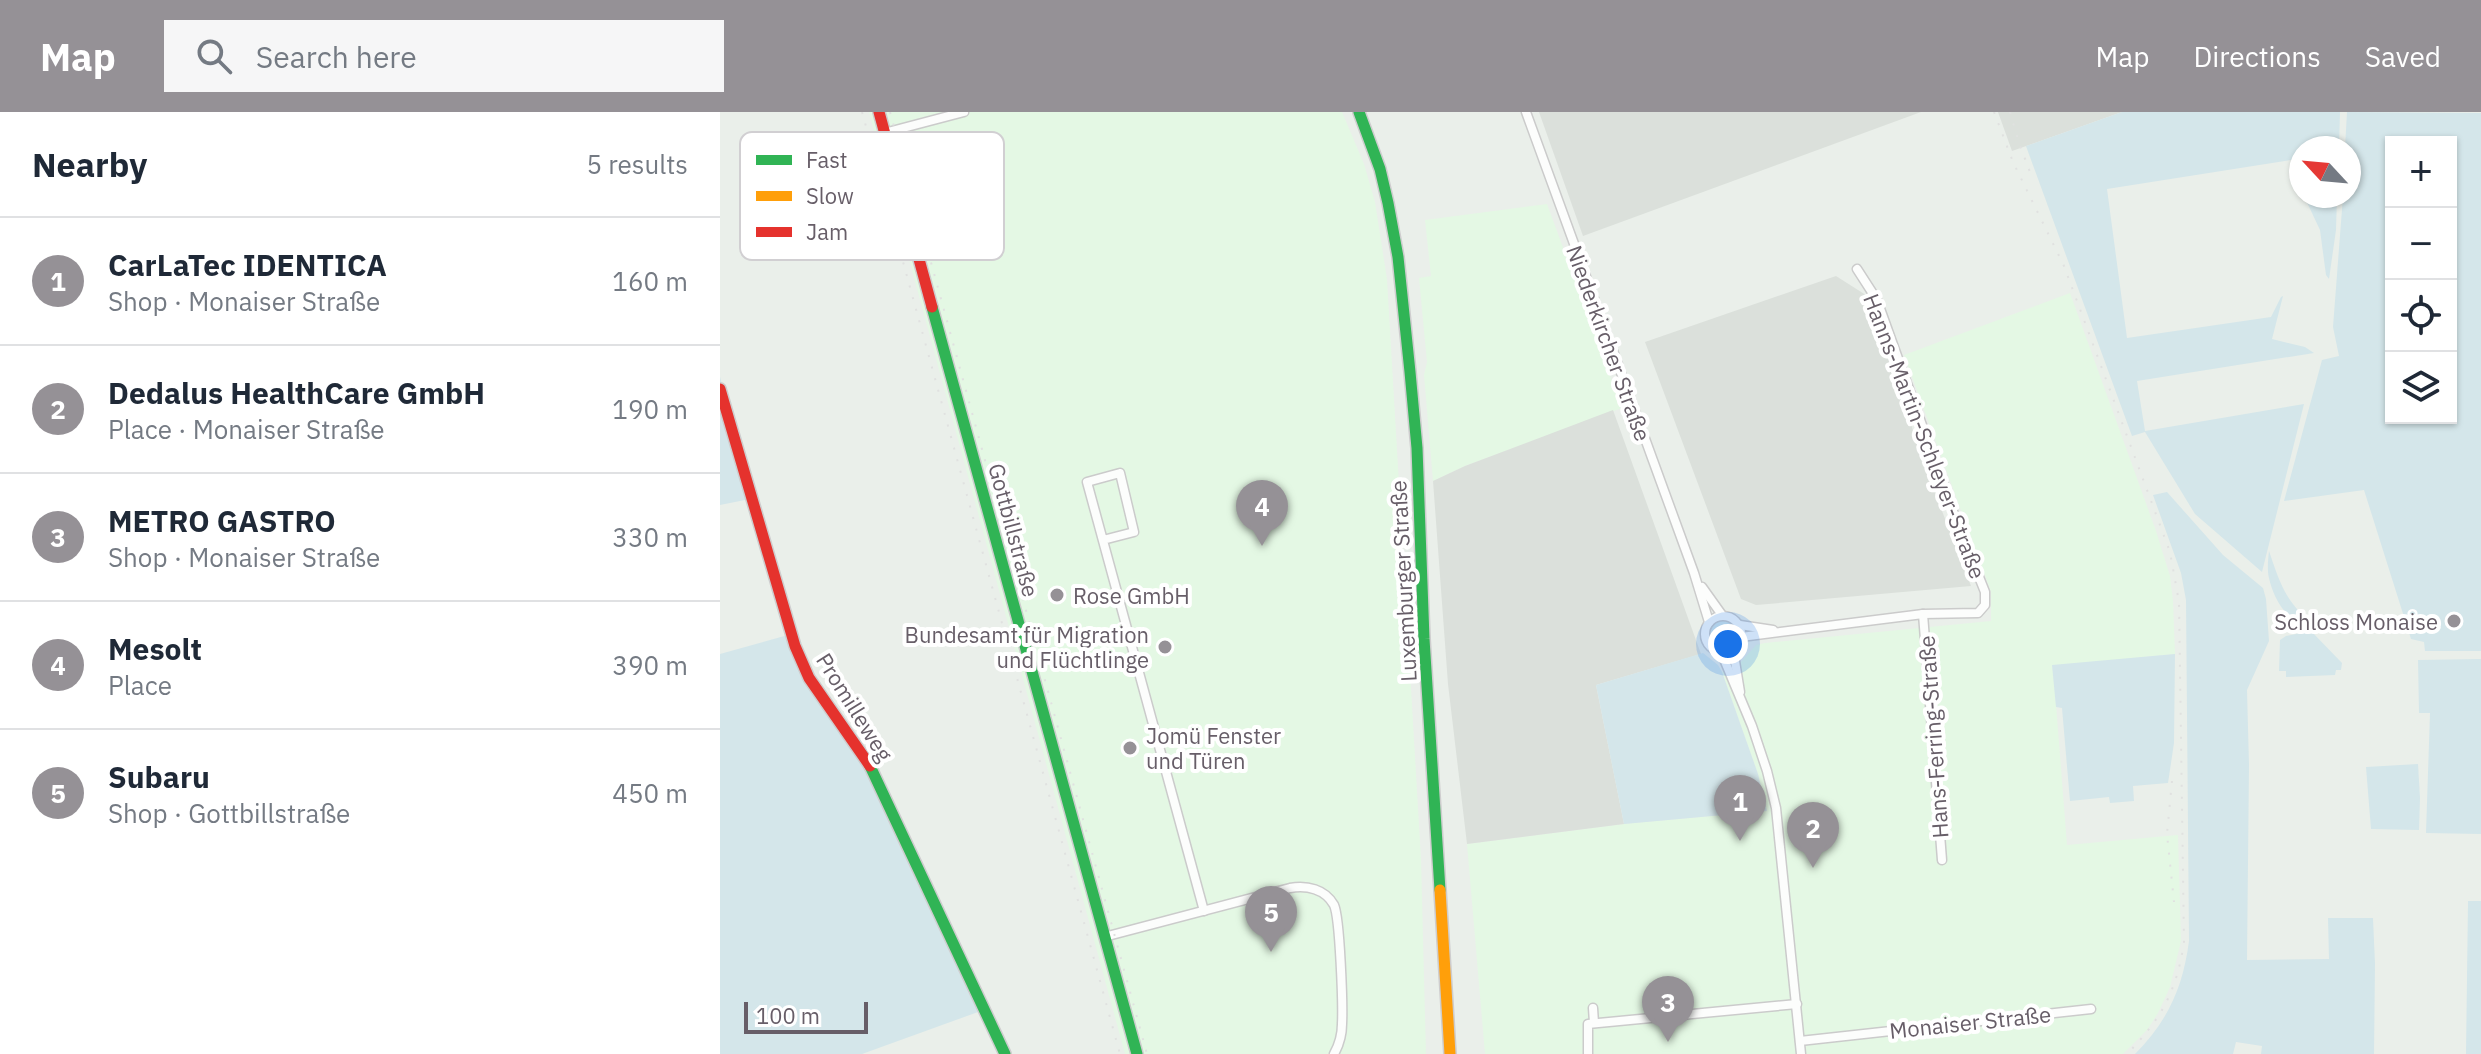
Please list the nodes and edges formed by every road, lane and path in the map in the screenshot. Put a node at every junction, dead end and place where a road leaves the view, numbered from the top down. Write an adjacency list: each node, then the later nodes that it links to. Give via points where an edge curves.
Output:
1 (879, 112): 5 (street, Gottbillstraße)
2 (964, 112): 6 (street)
3 (1359, 112): 32 (street, Luxemburger Straße, via 1388,203 1410,372)
4 (1526, 112): 11 (street, Niederkircher Straße)
5 (884, 132)
6 (888, 132)
7 (919, 260): 23 (street, Gottbillstraße)
8 (1857, 269): 12 (street, Hanns-Martin-Schleyer-Straße, via 1877,300 1985,592 1985,605 1978,613)
9 (720, 389): 29 (street, Promilleweg, via 795,646 809,678 869,763)
10 (1103, 540): 10 (street, via 1087,482 1120,473 1134,532); 22 (street)
11 (1694, 573): 13 (street, Niederkircher Straße); 14 (street, Niederkircher Straße)
12 (1923, 614): 16 (street); 21 (street, Hans-Ferring-Straße)
13 (1722, 615): 14 (street); 15 (street)
14 (1709, 622): 19 (street, via 1707,642)
15 (1740, 625): 16 (street); 17 (street)
16 (1782, 631): 17 (street)
17 (1741, 637): 18 (street)
18 (1733, 649): 19 (street); 20 (street)
19 (1721, 652): 20 (street)
20 (1742, 705): 24 (street, via 1776,808)
21 (1942, 860)
22 (1204, 911): 23 (street); 31 (street, via 1301,886 1327,896 1337,914 1343,1027)
23 (1104, 937): 30 (street, Gottbillstraße)
24 (1797, 1004): 27 (street); 28 (street)
25 (1593, 1008): 27 (street)
26 (2091, 1009): 28 (street, Monaiser Straße)
27 (1594, 1023): 33 (street, via 1588,1024)
28 (1800, 1041): 34 (street)
29 (1002, 1053)
30 (1137, 1054)
31 (1334, 1054)
32 (1450, 1054)
33 (1588, 1054)
34 (1801, 1054)

